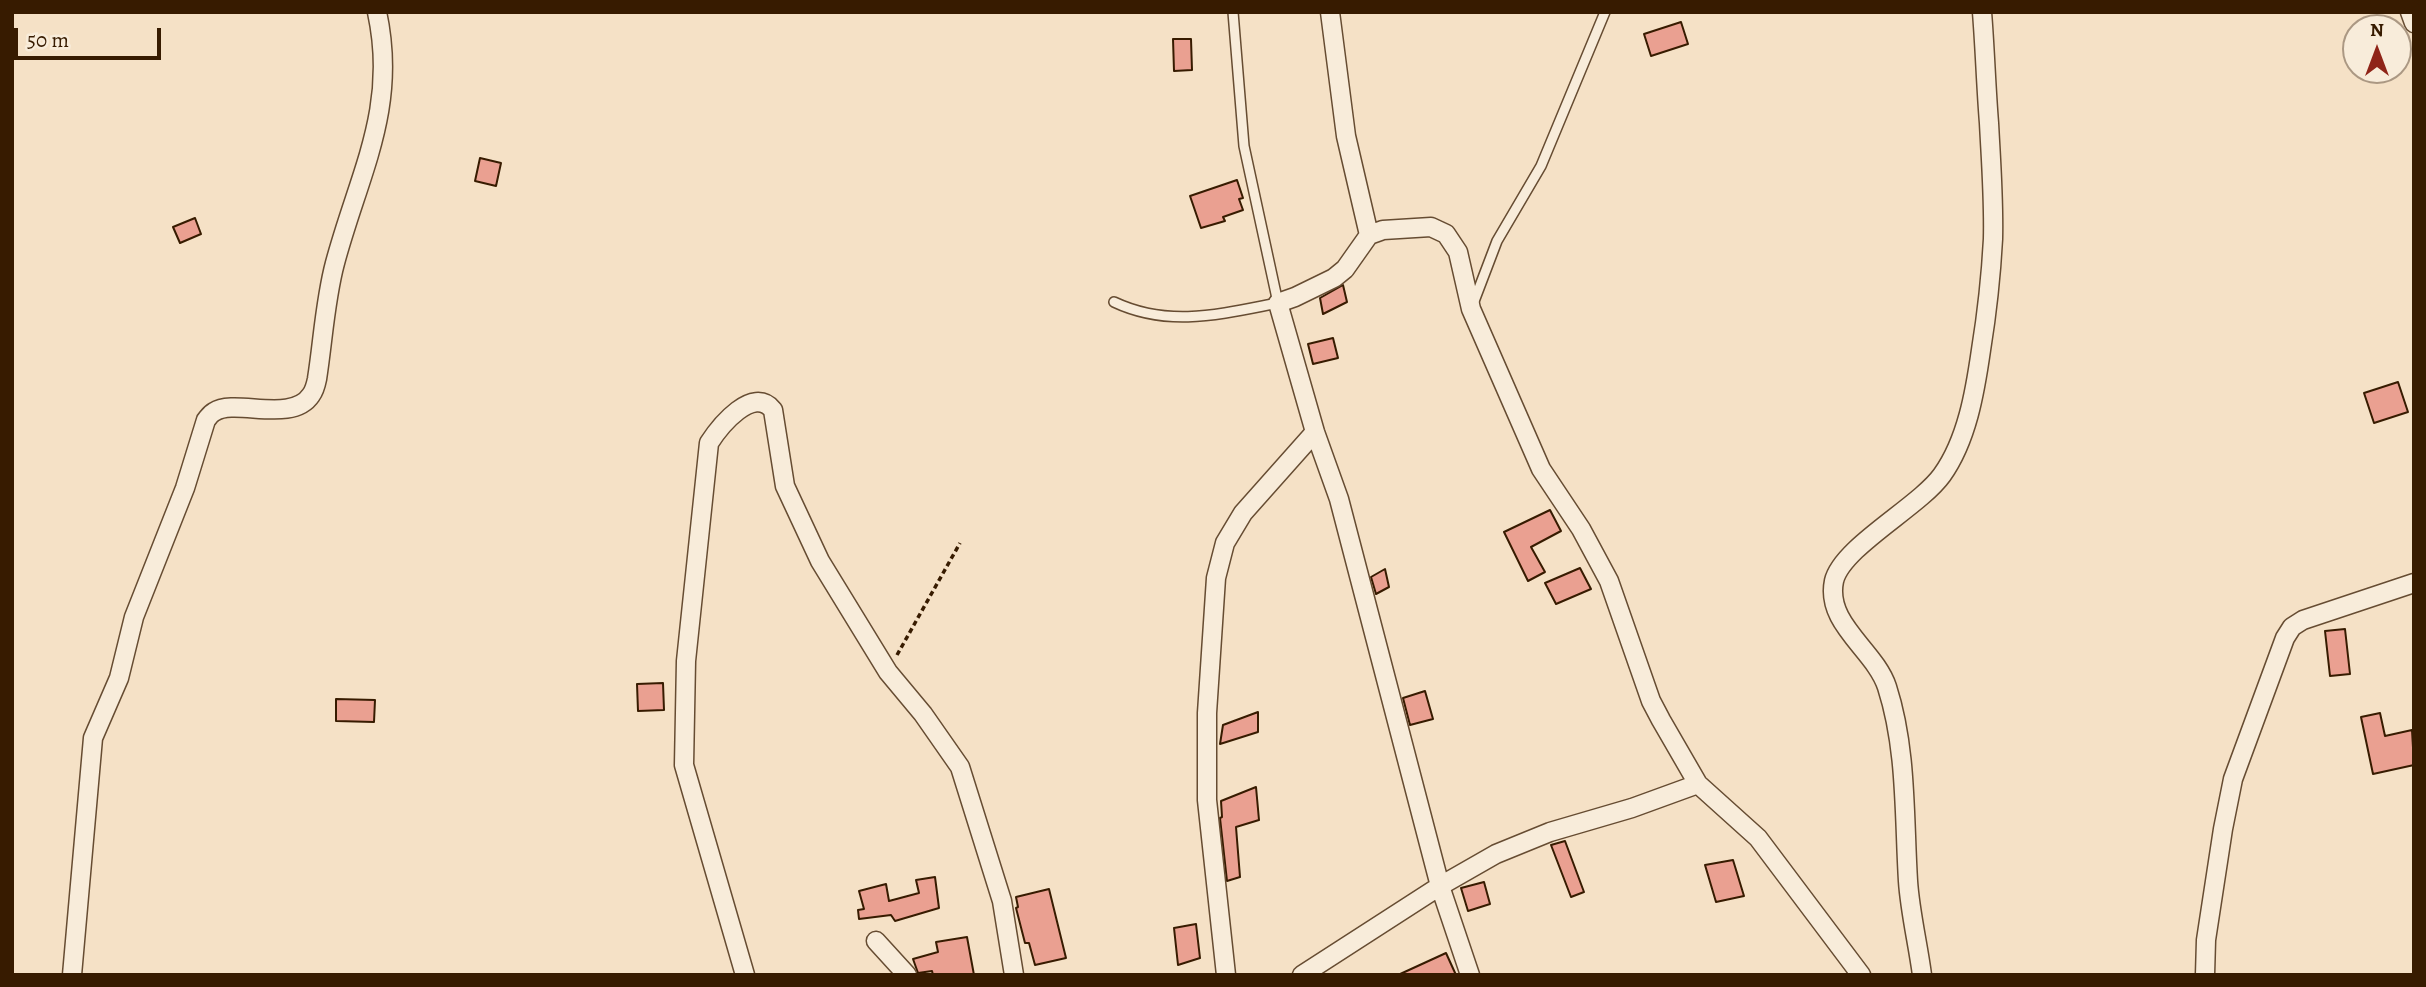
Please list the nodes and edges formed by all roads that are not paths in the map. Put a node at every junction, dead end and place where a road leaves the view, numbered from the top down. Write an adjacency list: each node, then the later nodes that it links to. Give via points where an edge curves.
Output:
1 (377, 12): 17 (street, via 383,49 380,116 331,278 312,395 290,408 224,408 206,420 185,488 134,617 119,678 93,738)
2 (1233, 12): 10 (lane, via 1244,146)
3 (1330, 12): 8 (street, via 1346,136)
4 (1605, 12): 11 (lane, via 1541,166 1497,240)
5 (1982, 12): 25 (street, via 1993,240 1977,380 1958,447 1942,475 1844,562 1833,594 1837,611 1885,680 1895,710 1908,883)
6 (2410, 12): 7 (street)
7 (2414, 23)
8 (1369, 235): 10 (street, via 1334,278); 11 (street, via 1431,227 1446,234 1458,252)
9 (1114, 302): 10 (lane, via 1159,317 1213,315)
10 (1278, 303): 12 (street)
11 (1471, 309): 14 (street, via 1541,469 1609,582 1651,701)
12 (1315, 432): 15 (street, via 1339,499); 21 (street, via 1243,513 1226,543 1216,578 1207,713 1207,800)
13 (2414, 583): 26 (street, via 2303,620 2285,638 2233,779 2206,940)
14 (1698, 784): 15 (street, via 1550,831 1496,854); 24 (street, via 1758,838)
15 (1440, 886): 22 (street); 23 (street)
16 (876, 940): 19 (street)
17 (72, 975)
18 (745, 975): 20 (street, via 684,765 686,661 709,443 741,407 764,403 772,407 785,486 820,561 888,672 960,767 1002,901)
19 (907, 975)
20 (1014, 975)
21 (1226, 975)
22 (1302, 975)
23 (1470, 975)
24 (1861, 975)
25 (1922, 975)
26 (2205, 975)

